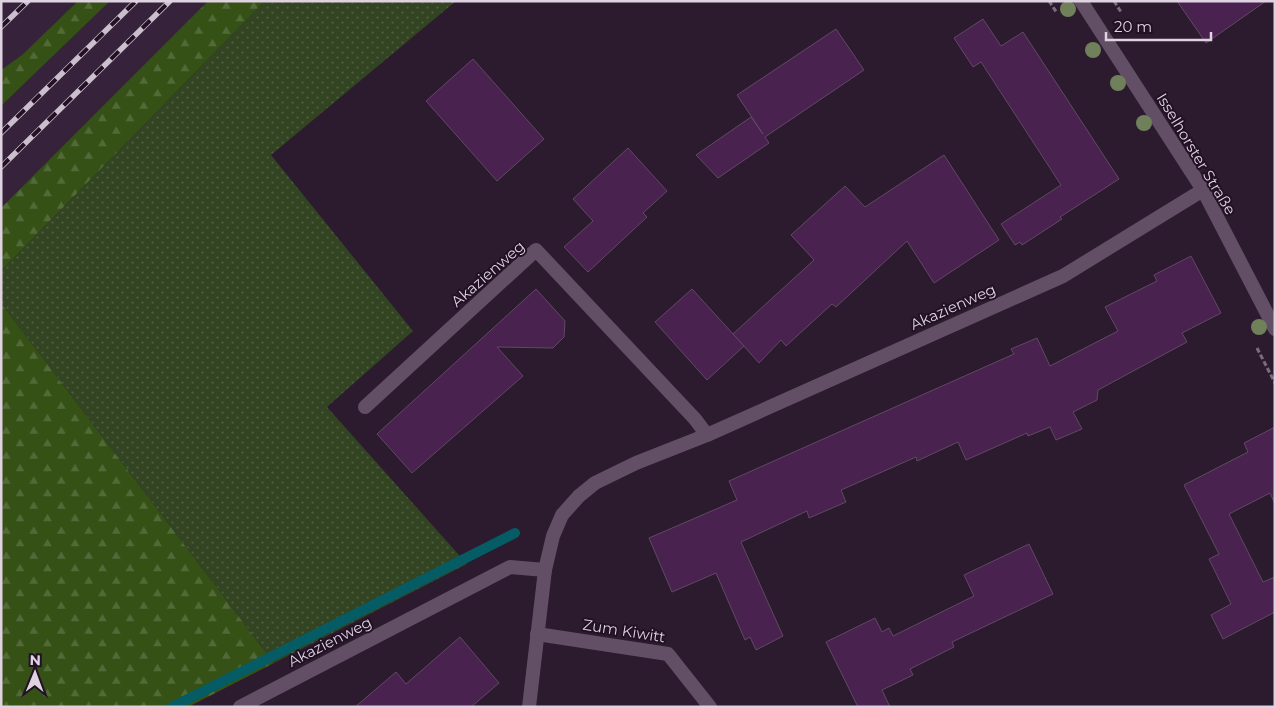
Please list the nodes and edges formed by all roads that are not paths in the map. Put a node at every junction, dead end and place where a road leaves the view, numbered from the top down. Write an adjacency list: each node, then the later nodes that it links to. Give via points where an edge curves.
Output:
1 (1081, 1): 2 (street, Isselhorster Straße)
2 (1203, 190): 3 (street, Isselhorster Straße); 5 (street, Akazienweg, via 1064,276)
3 (1275, 329)
4 (365, 407): 5 (street, Akazienweg, via 536,250 696,419)
5 (707, 435): 6 (street, Akazienweg, via 636,463 579,496 562,516 553,536)
6 (545, 570): 7 (street, Akazienweg); 8 (street, Akazienweg, via 510,567)
7 (537, 634): 9 (street, Akazienweg); 10 (street, Zum Kiwitt, via 668,654)
8 (240, 707)
9 (529, 707)
10 (710, 707)

